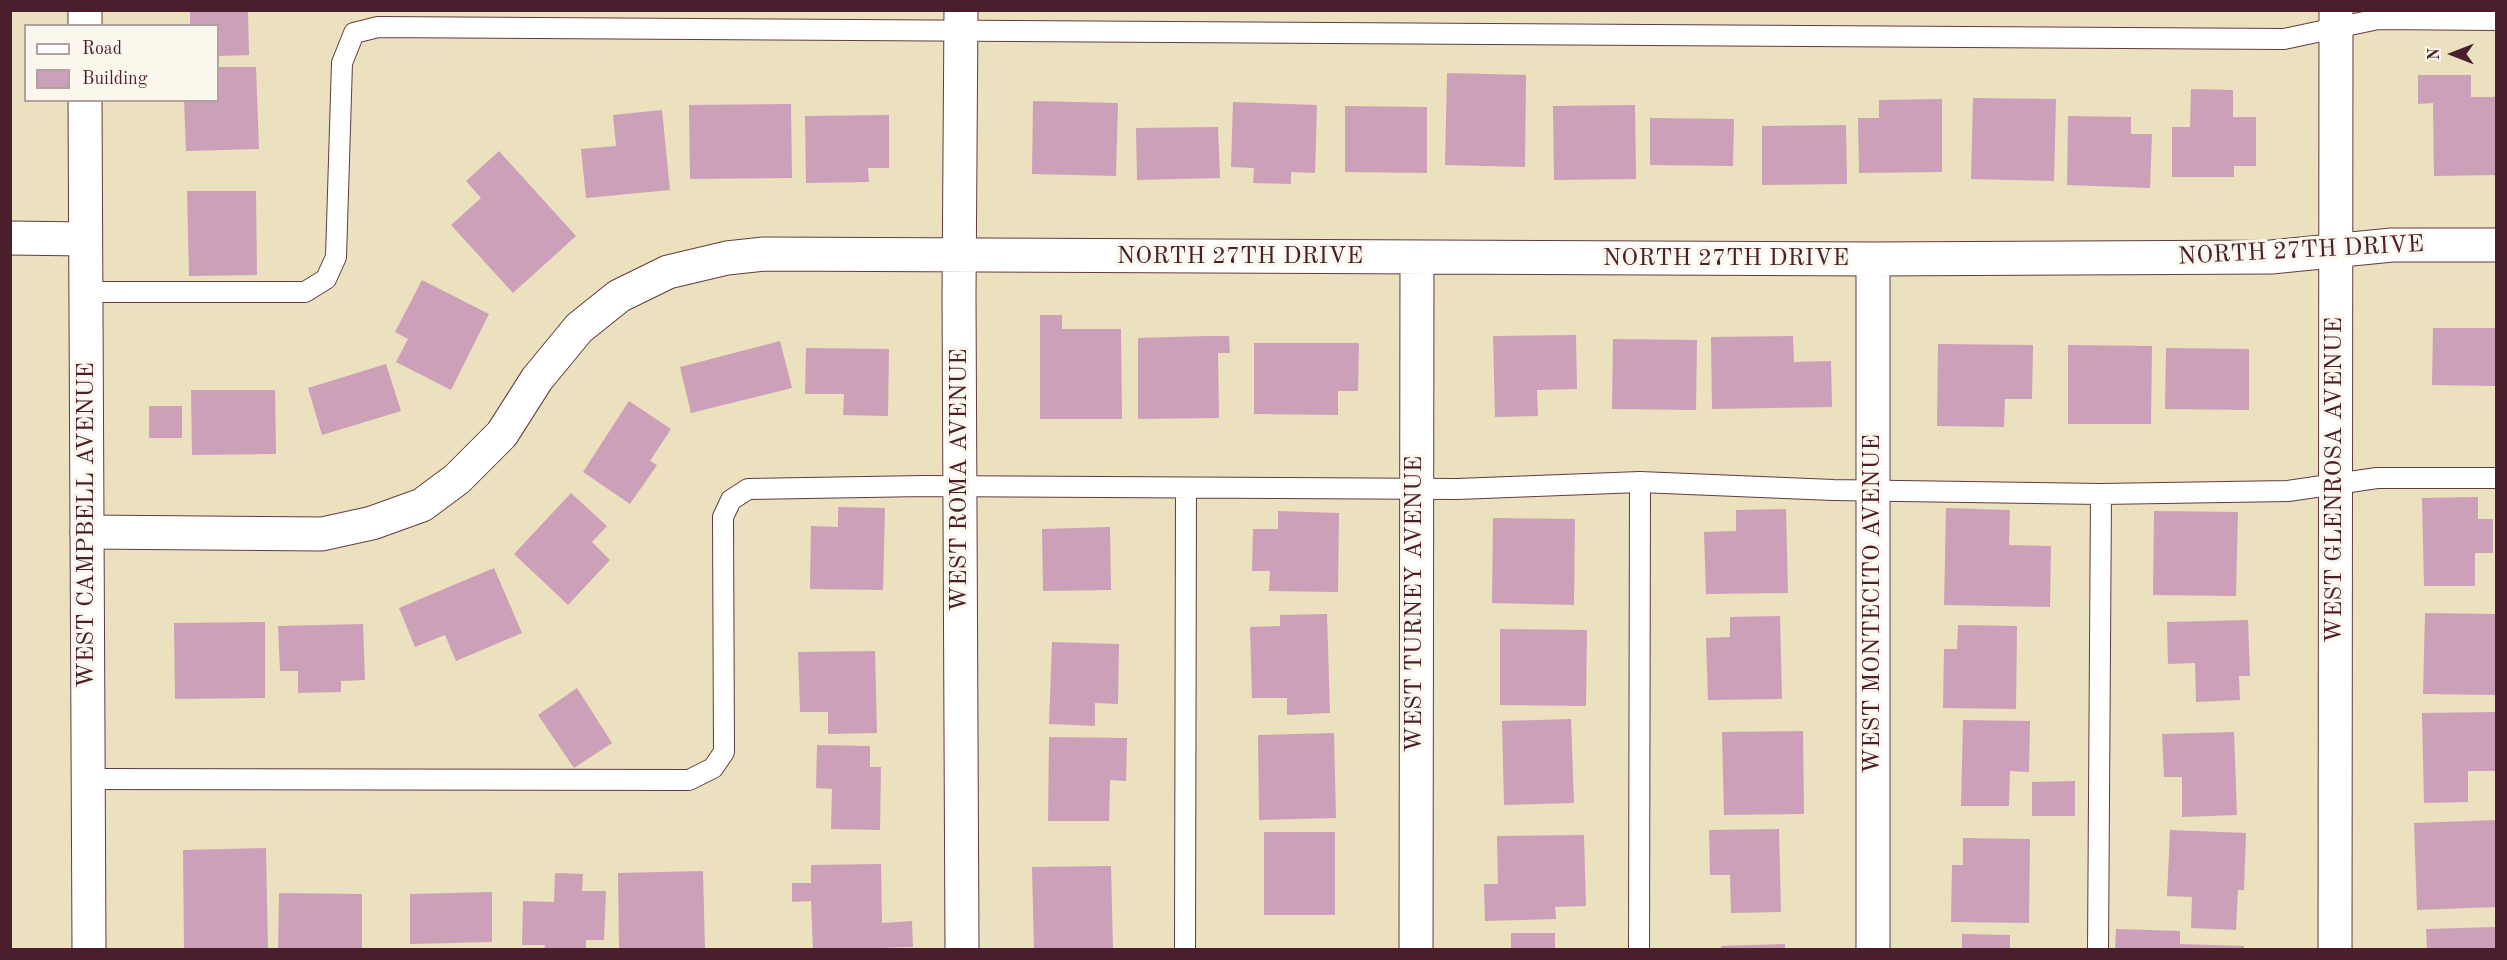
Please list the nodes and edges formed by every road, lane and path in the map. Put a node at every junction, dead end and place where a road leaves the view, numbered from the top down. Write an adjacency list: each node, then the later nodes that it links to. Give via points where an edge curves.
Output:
1 (2336, 19): 2 (lane); 3 (lane, via 2284,39); 8 (street, WEST GLENROSA AVENUE)
2 (2496, 20)
3 (961, 21): 9 (street, WEST ROMA AVENUE); 12 (lane, via 378,27 354,33 342,63 336,257 326,279 305,292)
4 (85, 102): 6 (street, WEST CAMPBELL AVENUE)
5 (10, 238): 6 (street)
6 (85, 239): 12 (street, WEST CAMPBELL AVENUE)
7 (2496, 245): 8 (street, NORTH 27TH DRIVE, via 2392,245)
8 (2335, 251): 11 (street, NORTH 27TH DRIVE, via 2271,257); 15 (street, WEST GLENROSA AVENUE)
9 (959, 255): 10 (street, NORTH 27TH DRIVE); 16 (street, WEST ROMA AVENUE); 21 (street, NORTH 27TH DRIVE, via 764,254 727,258 668,273 619,296 579,328 537,379 502,434 458,479 422,505 372,523 322,534)
10 (1417, 258): 11 (street, NORTH 27TH DRIVE); 18 (street, WEST TURNEY AVENUE)
11 (1873, 260): 19 (street, WEST MONTECITO AVENUE)
12 (87, 292): 21 (street, WEST CAMPBELL AVENUE)
13 (2496, 478): 15 (lane, via 2377,478)
14 (1640, 482): 18 (lane); 19 (lane); 27 (lane)
15 (2335, 485): 20 (lane, via 2288,491); 30 (street, WEST GLENROSA AVENUE)
16 (960, 487): 17 (lane); 22 (lane, via 748,489 731,500 723,517 724,752 712,768 689,780); 24 (street, WEST ROMA AVENUE)
17 (1186, 488): 18 (lane); 25 (lane)
18 (1414, 489): 26 (street, WEST TURNEY AVENUE)
19 (1873, 491): 20 (lane); 28 (street, WEST MONTECITO AVENUE)
20 (2101, 494): 29 (lane)
21 (87, 532): 22 (street, WEST CAMPBELL AVENUE)
22 (89, 779): 23 (street, WEST CAMPBELL AVENUE)
23 (89, 950)
24 (962, 950)
25 (1185, 950)
26 (1416, 950)
27 (1639, 950)
28 (1873, 950)
29 (2098, 950)
30 (2335, 950)

